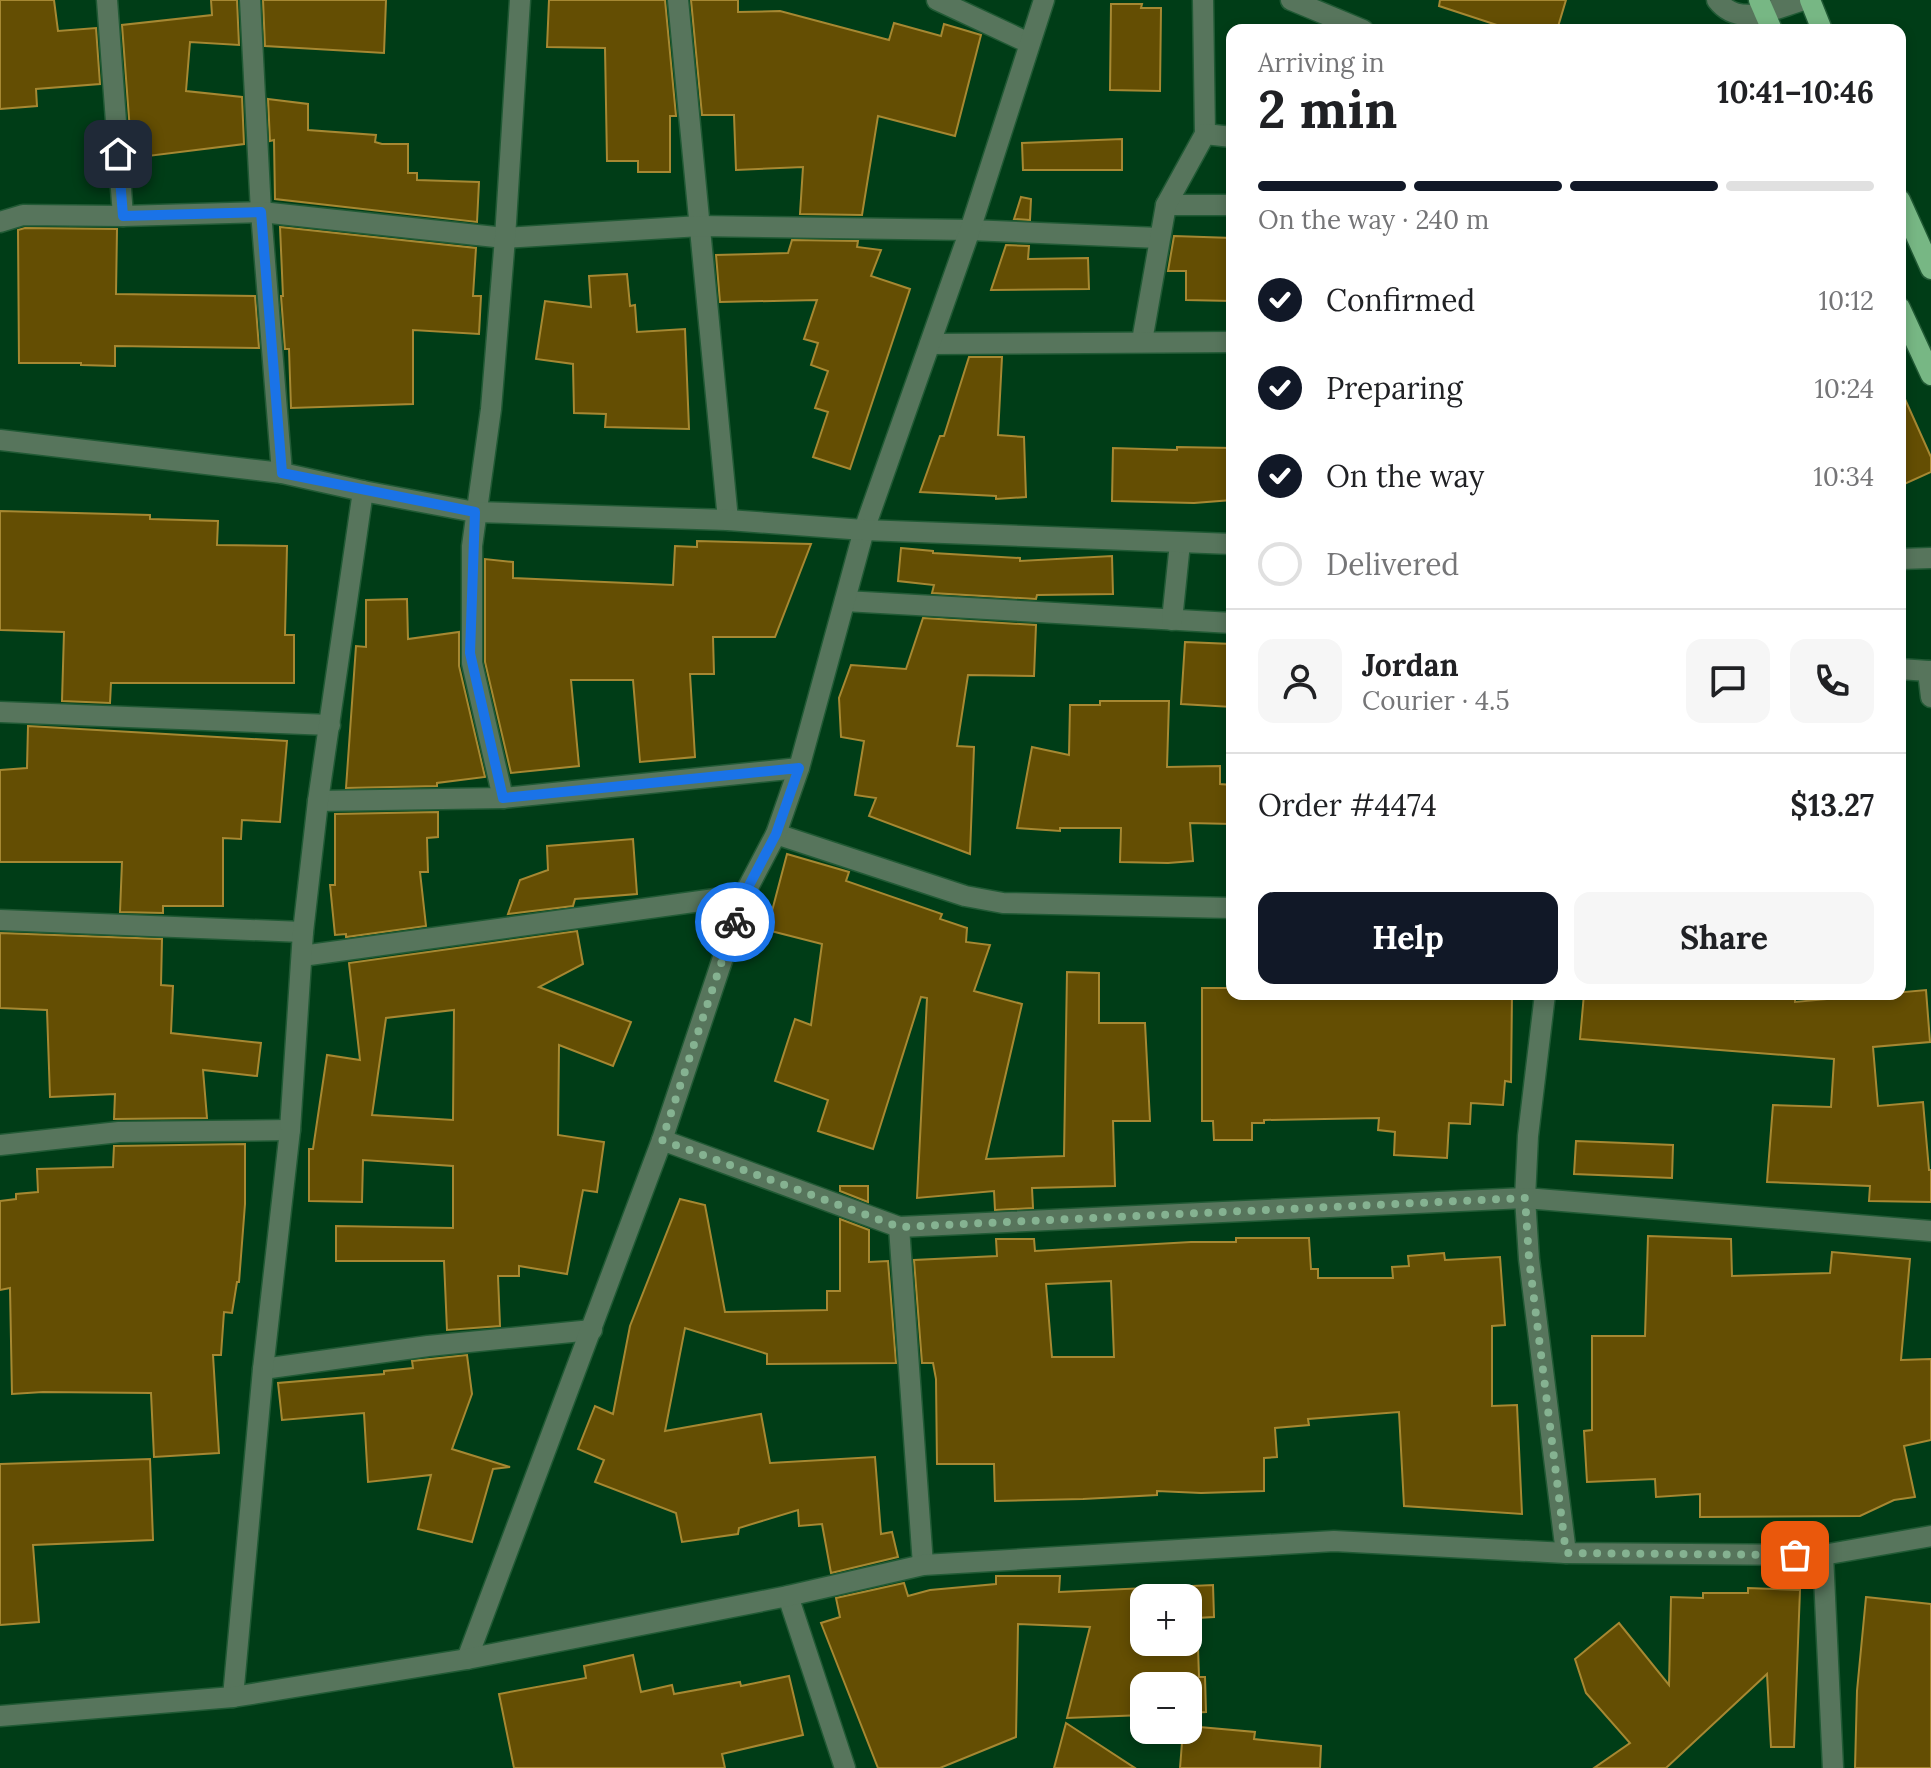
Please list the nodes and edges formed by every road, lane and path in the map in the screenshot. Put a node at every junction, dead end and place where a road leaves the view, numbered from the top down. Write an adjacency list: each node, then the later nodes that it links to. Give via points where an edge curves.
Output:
1 (107, 0): 21 (street)
2 (250, 0): 19 (street)
3 (520, 0): 25 (street)
4 (678, 0): 23 (street)
5 (937, 0): 14 (street)
6 (1044, 0): 14 (street)
7 (1203, 0): 15 (street)
8 (1291, 0): 12 (street)
9 (1717, 0): 11 (street, via 1732,14)
10 (1807, 0): 11 (street); 13 (main road)
11 (1764, 14)
12 (1349, 24)
13 (1819, 24)
14 (1029, 43): 24 (street)
15 (1205, 134): 16 (street); 17 (street)
16 (1226, 136)
17 (1166, 205): 18 (street); 26 (street)
18 (1226, 205)
19 (261, 212): 21 (street); 25 (street); 34 (street)
20 (1906, 213): 27 (main road)
21 (123, 216): 22 (street, via 23,215)
22 (0, 222)
23 (700, 226): 24 (street); 25 (street); 37 (street)
24 (970, 230): 26 (street); 31 (street)
25 (505, 238): 36 (street, via 491,409)
26 (1159, 238): 29 (street)
27 (1931, 269)
28 (1906, 321): 32 (main road)
29 (1142, 341): 30 (street); 31 (street)
30 (1226, 342)
31 (930, 344): 38 (street)
32 (1931, 375)
33 (0, 440): 34 (street)
34 (282, 473): 35 (street)
35 (363, 491): 36 (street); 50 (street)
36 (475, 512): 37 (street); 52 (street, via 470,653)
37 (728, 520): 38 (street)
38 (864, 530): 39 (street); 43 (street)
39 (1180, 543): 40 (street); 44 (street)
40 (1226, 544)
41 (1931, 558): 42 (street)
42 (1906, 559)
43 (845, 601): 44 (street); 51 (street)
44 (1172, 620): 45 (street)
45 (1226, 623)
46 (1906, 669): 47 (street)
47 (1929, 671): 48 (street)
48 (1931, 697)
49 (0, 712): 50 (street)
50 (330, 725): 53 (street)
51 (799, 768): 52 (street); 54 (street)
52 (503, 798): 53 (street)
53 (318, 801): 58 (street)
54 (776, 834): 55 (street); 56 (street, via 965,896 1003,903)
55 (744, 895): 59 (street); 62 (street)
56 (1226, 908)
57 (0, 920): 58 (street)
58 (303, 932): 59 (street)
59 (302, 956): 61 (street)
60 (1544, 1000): 64 (street)
61 (290, 1130): 63 (street, via 119,1132); 68 (street)
62 (662, 1140): 65 (street); 67 (street)
63 (0, 1145)
64 (1525, 1198): 65 (street); 66 (street); 70 (street)
65 (899, 1227): 72 (street)
66 (1931, 1231)
67 (592, 1330): 68 (street); 74 (street)
68 (263, 1369): 75 (street)
69 (1931, 1536): 71 (street)
70 (1566, 1553): 71 (street); 72 (street, via 1334,1541)
71 (1823, 1555): 78 (street)
72 (923, 1565): 73 (street)
73 (788, 1596): 74 (street); 77 (street)
74 (467, 1659): 75 (street)
75 (233, 1697): 76 (street)
76 (0, 1716)
77 (845, 1768)
78 (1833, 1768)

